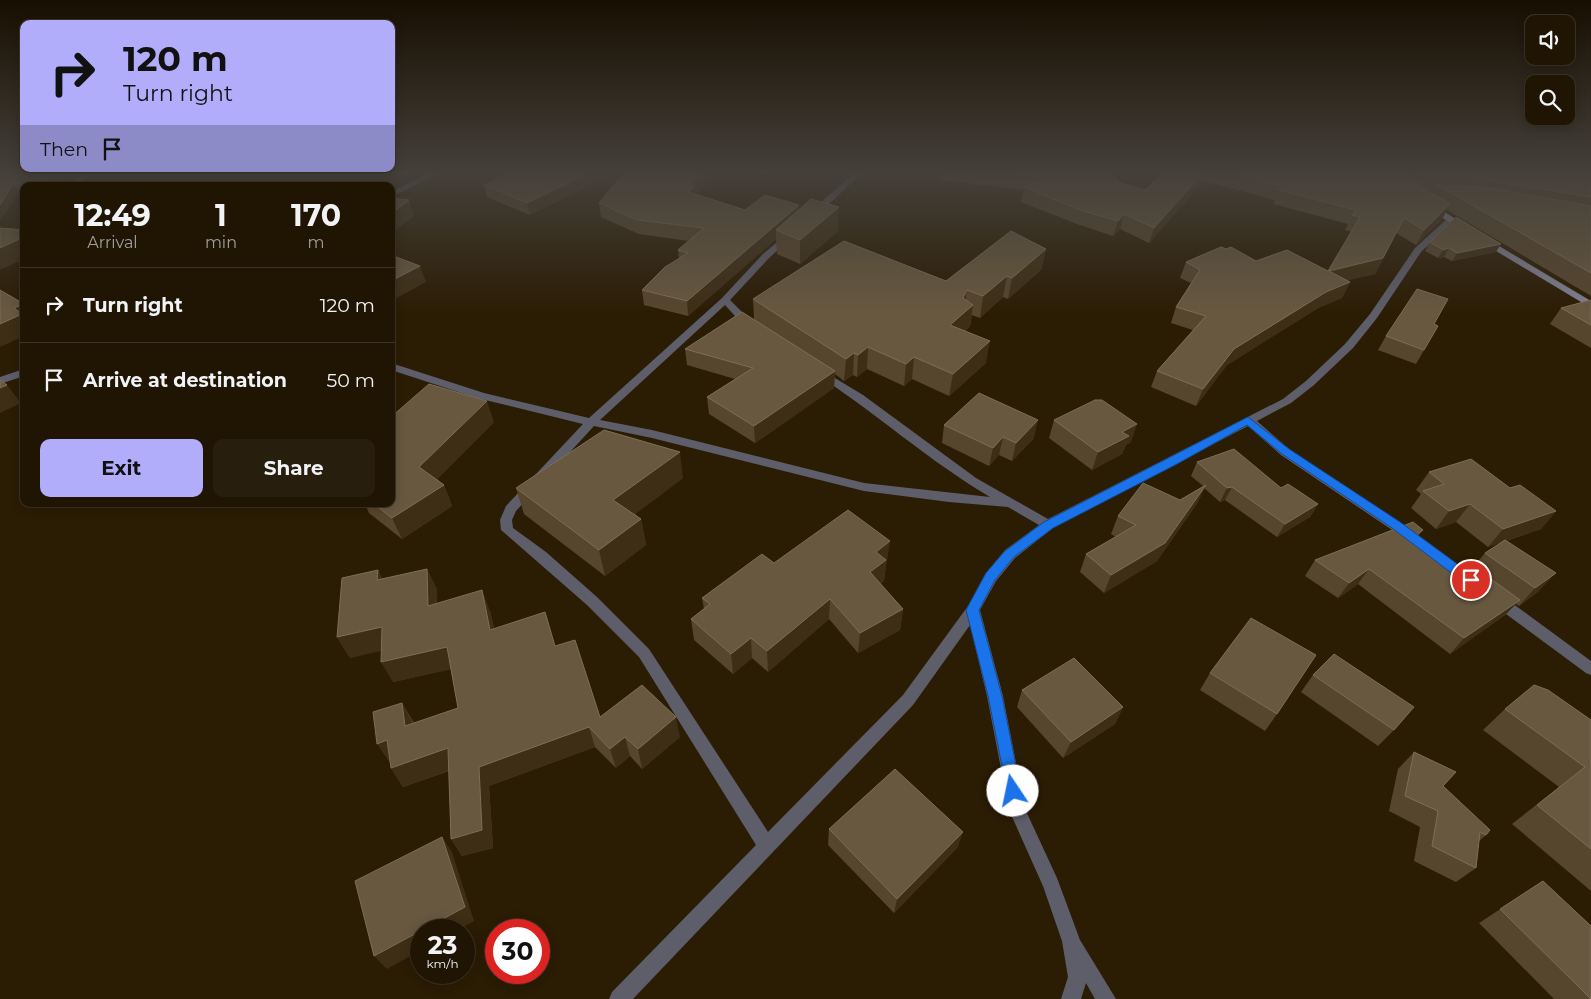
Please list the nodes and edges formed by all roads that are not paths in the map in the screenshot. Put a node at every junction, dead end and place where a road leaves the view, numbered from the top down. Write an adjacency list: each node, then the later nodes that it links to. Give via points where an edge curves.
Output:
1 (805, 221): 4 (street)
2 (1447, 221): 11 (street, via 1418,250 1374,316 1349,346 1288,401)
3 (1454, 221): 5 (street)
4 (724, 300): 6 (street, via 742,320); 12 (street)
5 (1591, 305)
6 (758, 331)
7 (807, 363): 13 (street, via 859,396 972,481)
8 (395, 367): 12 (street, via 481,396)
9 (20, 373): 10 (street)
10 (0, 380)
11 (1248, 420): 14 (street); 15 (street, via 1285,452)
12 (591, 422): 13 (street, via 864,487); 19 (street, via 510,509 507,530 542,556 644,652)
13 (1007, 502): 14 (street)
14 (1048, 525): 17 (street, via 1010,554 991,577)
15 (1419, 542)
16 (1482, 588): 18 (street)
17 (973, 610): 19 (street, via 908,700); 20 (street, via 995,696 1016,810 1051,884)
18 (1591, 669)
19 (768, 846): 21 (street)
20 (1071, 941): 22 (street, via 1078,977); 23 (street)
21 (619, 999)
22 (1071, 999)
23 (1106, 999)

